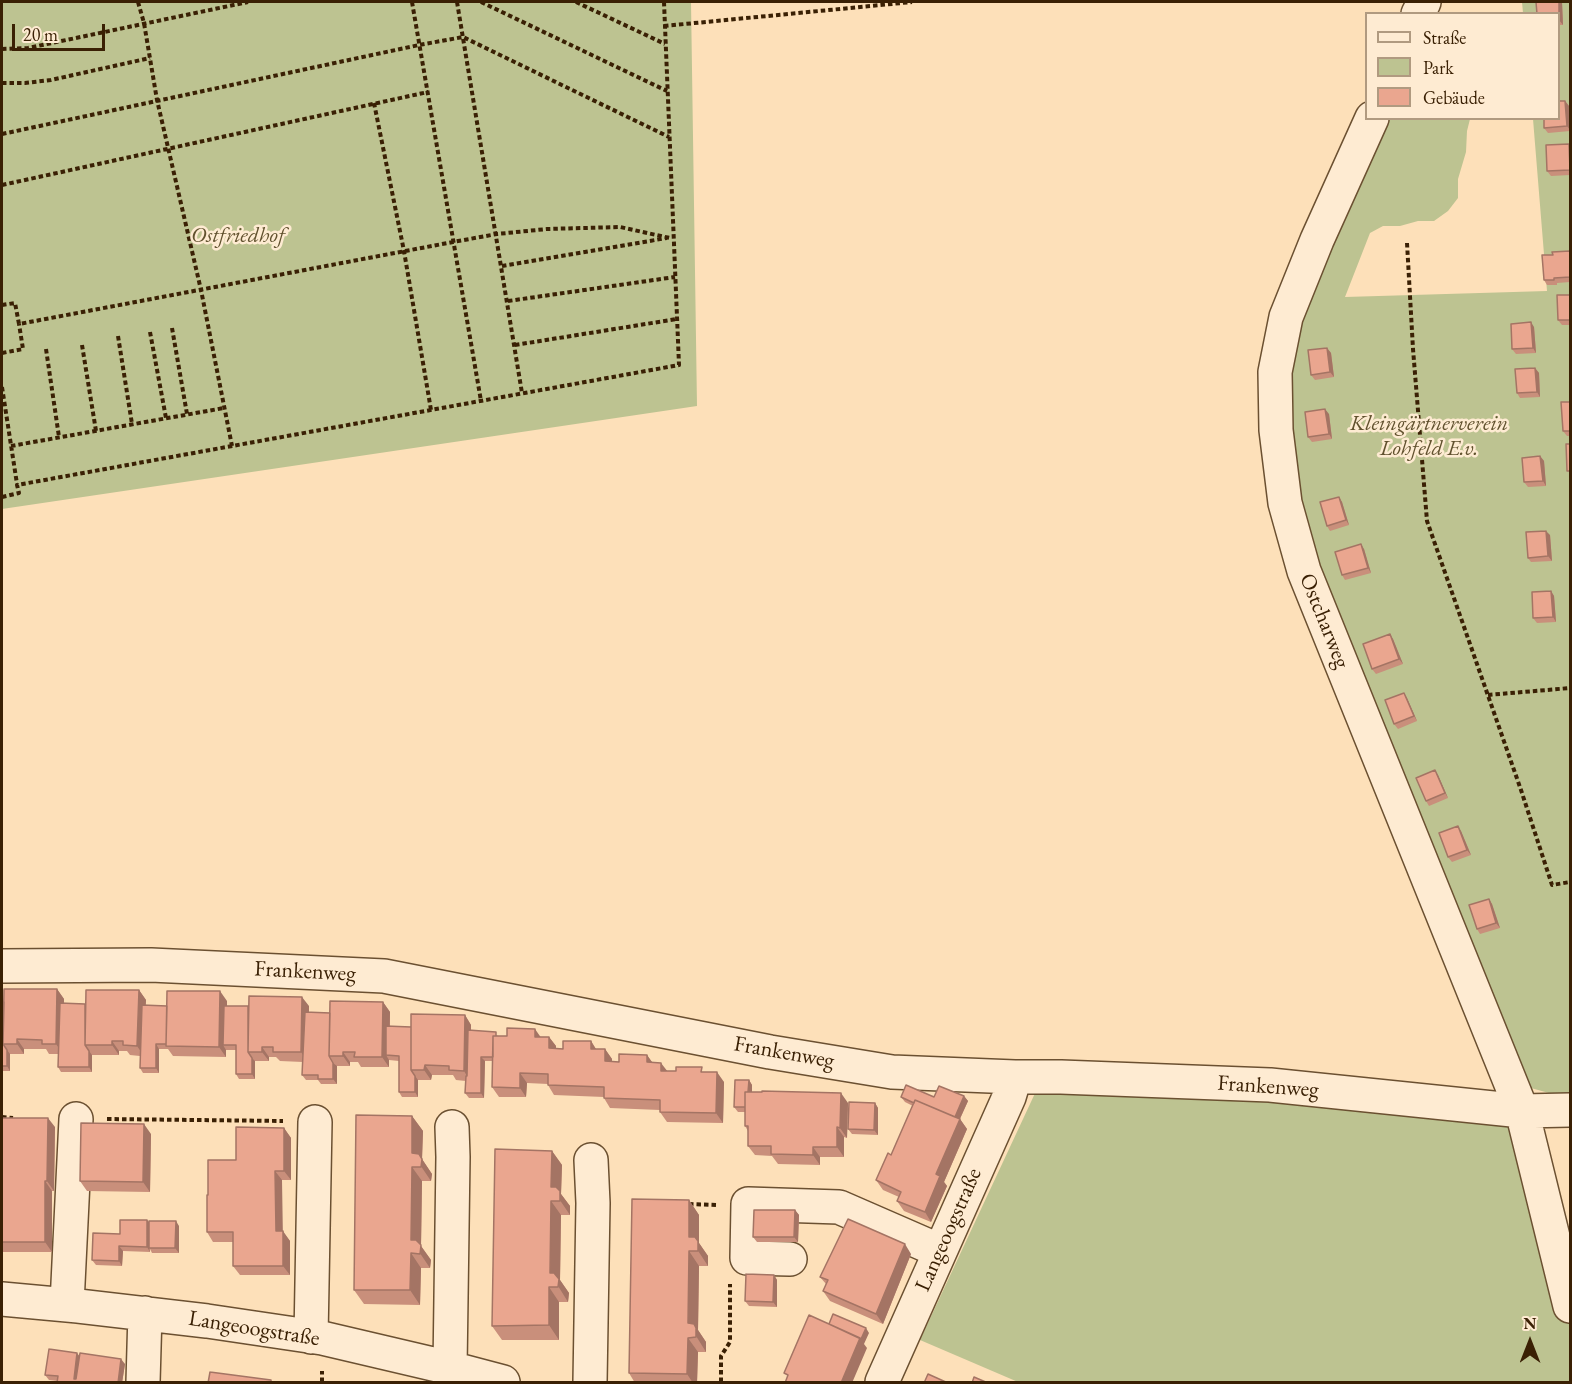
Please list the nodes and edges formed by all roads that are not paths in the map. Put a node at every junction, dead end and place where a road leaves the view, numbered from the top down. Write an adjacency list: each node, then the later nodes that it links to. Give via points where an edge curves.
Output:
1 (1371, 120): 5 (street, Ostcharweg, via 1286,317 1275,372 1276,430 1285,503 1304,571)
2 (2, 966): 3 (street, Frankenweg, via 151,965 384,976 770,1052 892,1072)
3 (1015, 1077): 5 (street, Frankenweg, via 1270,1085); 10 (street, Langeoogstraße)
4 (1570, 1110): 5 (street, Frankenweg)
5 (1522, 1111): 14 (street, Ostcharweg)
6 (76, 1119): 13 (street)
7 (315, 1122): 16 (street)
8 (452, 1127): 17 (street)
9 (591, 1160): 20 (street)
10 (940, 1251): 11 (street, via 839,1207 748,1204 747,1258); 21 (street, Langeoogstraße)
11 (790, 1259)
12 (2, 1299): 13 (street, Langeoogstraße)
13 (67, 1305): 15 (street, Langeoogstraße)
14 (1570, 1306)
15 (145, 1313): 16 (street, Langeoogstraße); 18 (street)
16 (311, 1337): 17 (street, Langeoogstraße)
17 (450, 1368): 19 (street, Langeoogstraße)
18 (143, 1383)
19 (503, 1383)
20 (590, 1383)
21 (882, 1383)

